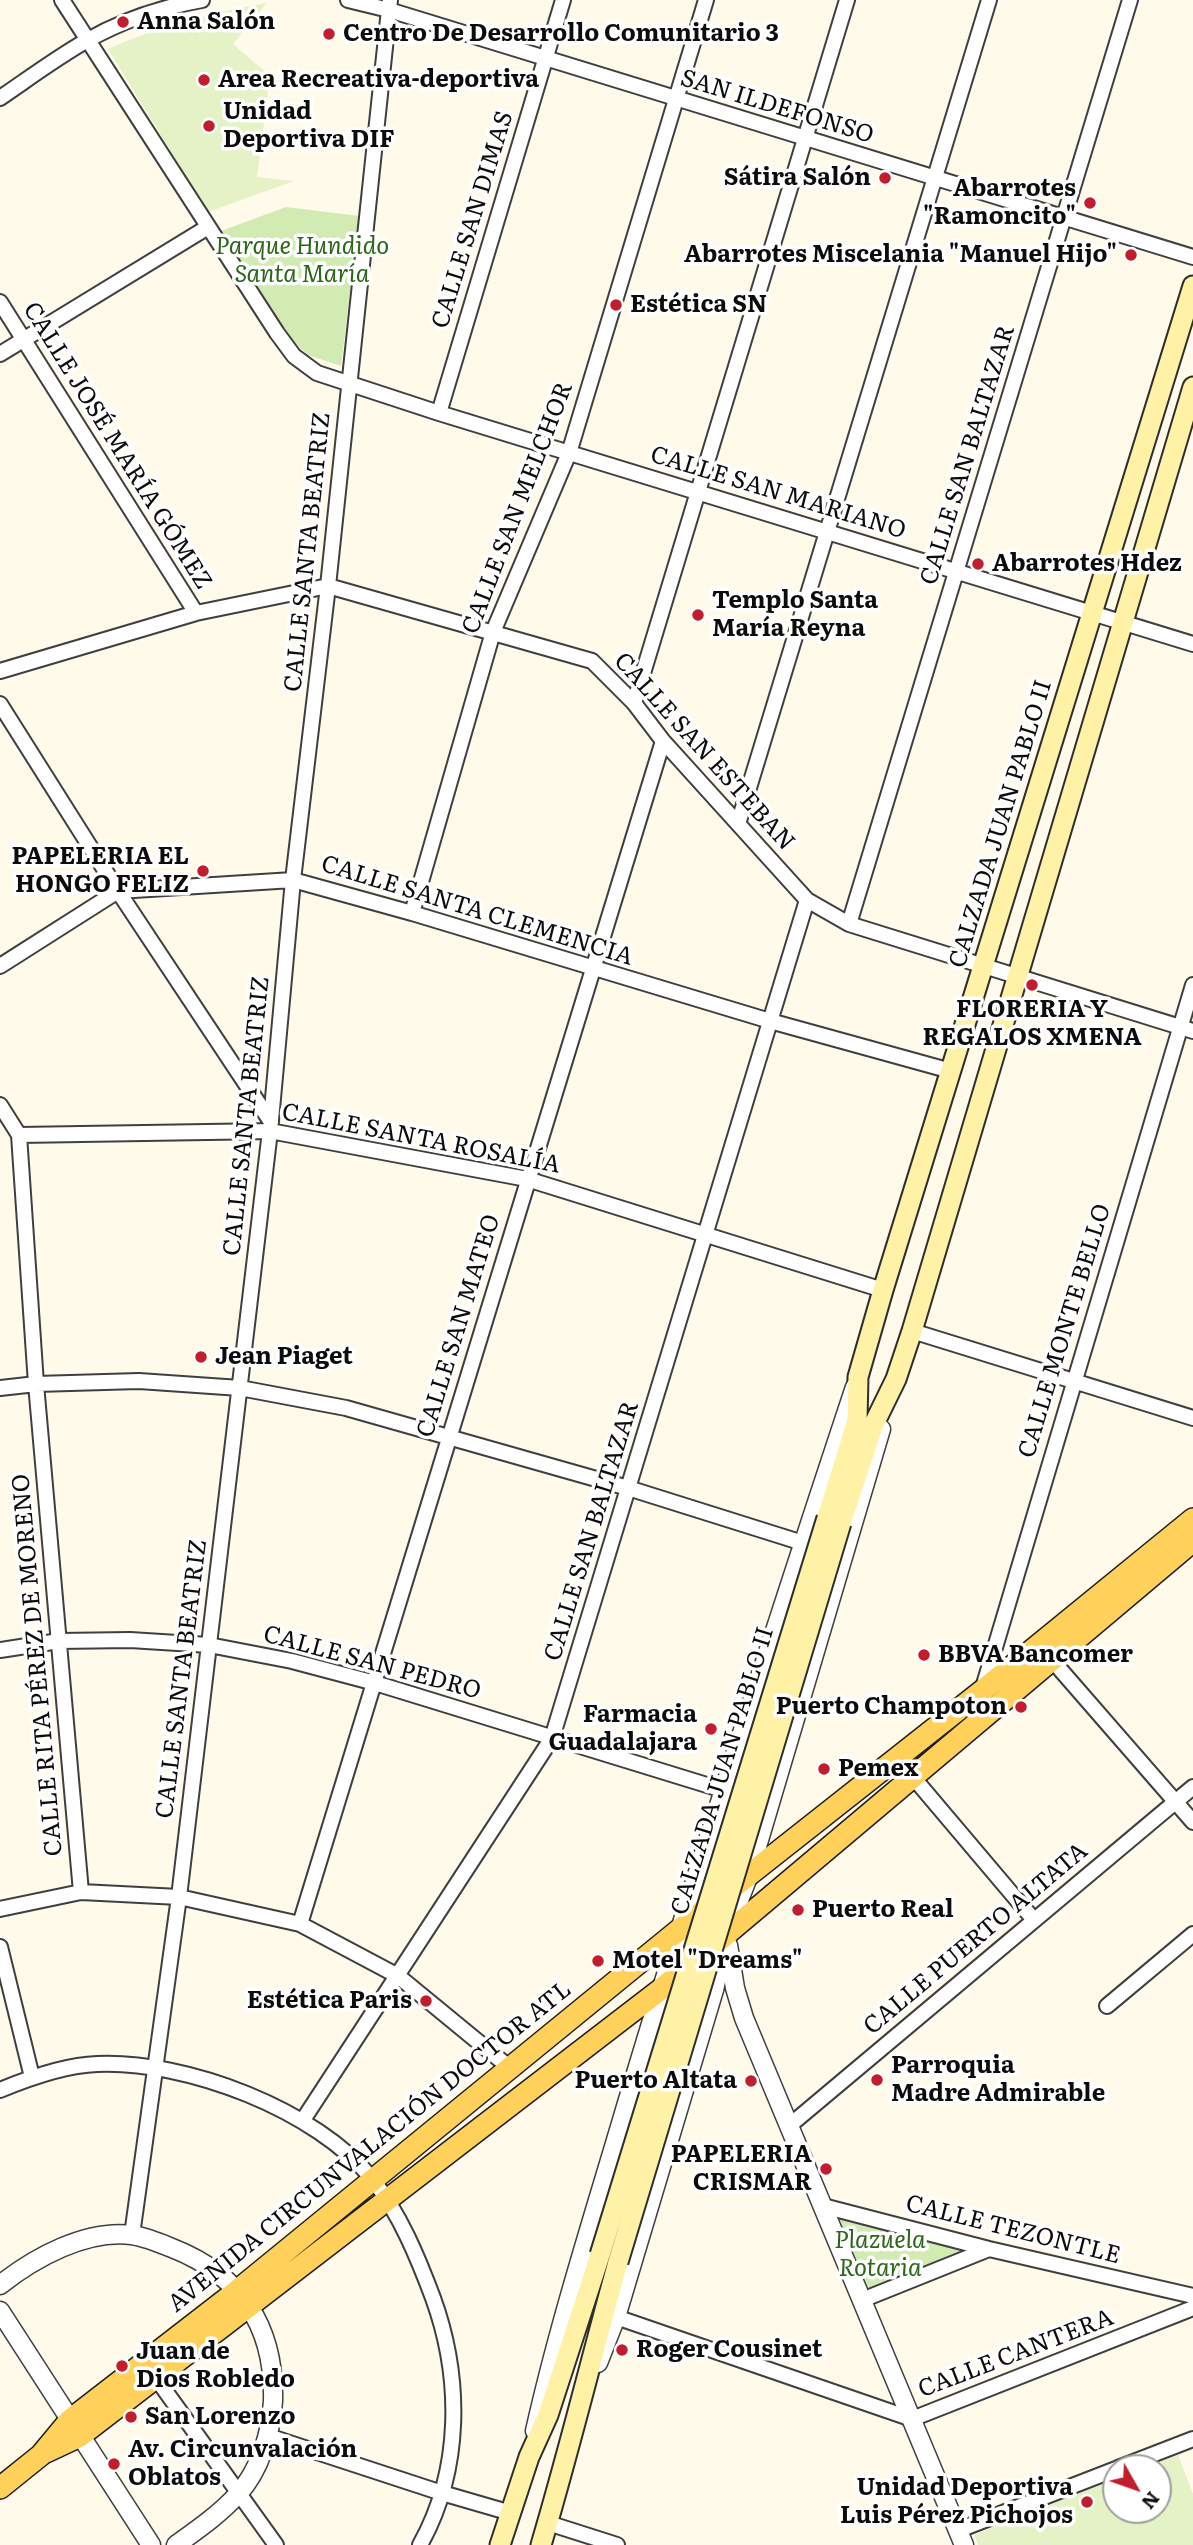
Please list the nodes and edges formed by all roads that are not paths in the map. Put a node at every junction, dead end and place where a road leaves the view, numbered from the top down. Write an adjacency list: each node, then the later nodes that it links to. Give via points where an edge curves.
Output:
1 (62, 0): 10 (street, CALLE SAN MARIANO)
2 (202, 0): 10 (street, via 162,10)
3 (348, 0): 9 (street, SAN ILDEFONSO)
4 (563, 0): 11 (street, CALLE SAN DIMAS)
5 (706, 0): 13 (street, CALLE SAN MELCHOR)
6 (847, 0): 14 (street)
7 (989, 0): 15 (street)
8 (1130, 0): 16 (street, CALLE SAN BALTAZAR)
9 (389, 5): 11 (street, SAN ILDEFONSO); 23 (street, CALLE SANTA BEATRIZ)
10 (87, 40): 12 (street); 17 (street, CALLE SAN MARIANO)
11 (545, 59): 13 (street, SAN ILDEFONSO); 25 (street, CALLE SAN DIMAS)
12 (0, 98)
13 (675, 99): 14 (street, SAN ILDEFONSO); 26 (street, CALLE SAN MELCHOR)
14 (803, 138): 15 (street, SAN ILDEFONSO); 27 (street)
15 (933, 178): 16 (street, SAN ILDEFONSO); 28 (street)
16 (1063, 218): 18 (street, SAN ILDEFONSO); 29 (street, CALLE SAN BALTAZAR)
17 (208, 227): 21 (street); 23 (street, CALLE SAN MARIANO, via 294,356 317,373)
18 (1193, 257)
19 (1193, 286): 32 (main road, CALZADA JUAN PABLO II)
20 (0, 302): 21 (street, CALLE JOSÉ MARÍA GÓMEZ)
21 (24, 339): 22 (street); 31 (street, CALLE JOSÉ MARÍA GÓMEZ)
22 (0, 354)
23 (350, 384): 25 (street, CALLE SAN MARIANO); 30 (street, CALLE SANTA BEATRIZ)
24 (1193, 387): 33 (main road, CALZADA JUAN PABLO II)
25 (439, 414): 26 (street, CALLE SAN MARIANO)
26 (569, 453): 27 (street, CALLE SAN MARIANO); 34 (street, CALLE SAN MELCHOR)
27 (697, 492): 28 (street, CALLE SAN MARIANO); 37 (street)
28 (827, 532): 29 (street, CALLE SAN MARIANO); 40 (street)
29 (956, 572): 32 (street, CALLE SAN MARIANO); 45 (street, CALLE SAN BALTAZAR)
30 (328, 586): 31 (street, CALLE SAN ESTEBAN); 34 (street, CALLE SAN ESTEBAN); 41 (street, CALLE SANTA BEATRIZ)
31 (196, 613): 36 (street, CALLE SAN ESTEBAN)
32 (1092, 613): 33 (street, CALLE SAN MARIANO); 46 (main road, CALZADA JUAN PABLO II)
33 (1123, 623): 35 (street, CALLE SAN MARIANO); 49 (main road, CALZADA JUAN PABLO II)
34 (494, 632): 37 (street, CALLE SAN ESTEBAN, via 592,661); 44 (street, CALLE SAN MELCHOR)
35 (1193, 644)
36 (0, 671)
37 (634, 703): 39 (street, CALLE SAN ESTEBAN)
38 (0, 704): 42 (street)
39 (663, 741): 40 (street, CALLE SAN ESTEBAN); 48 (street, CALLE SAN MATEO)
40 (738, 824): 43 (street, CALLE SAN ESTEBAN)
41 (293, 880): 42 (street, CALLE SANTA CLEMENCIA); 44 (street, CALLE SANTA CLEMENCIA); 55 (street, CALLE SANTA BEATRIZ)
42 (118, 891): 47 (street, CALLE SANTA CLEMENCIA); 55 (street)
43 (807, 900): 45 (street, CALLE SAN ESTEBAN); 51 (street, CALLE SAN BALTAZAR)
44 (412, 914): 48 (street, CALLE SANTA CLEMENCIA)
45 (849, 924): 46 (street, CALLE SAN ESTEBAN)
46 (984, 965): 49 (street, CALLE SAN ESTEBAN); 53 (main road, CALZADA JUAN PABLO II)
47 (0, 966)
48 (593, 970): 51 (street, CALLE SANTA CLEMENCIA); 57 (street, CALLE SAN MATEO)
49 (1018, 976): 52 (street, CALLE SAN ESTEBAN); 60 (main road, CALZADA JUAN PABLO II)
50 (1193, 985): 52 (street, CALLE MONTE BELLO)
51 (770, 1021): 53 (street, CALLE SANTA CLEMENCIA); 58 (street, CALLE SAN BALTAZAR)
52 (1187, 1029): 63 (street, CALLE MONTE BELLO)
53 (951, 1071): 59 (main road, CALZADA JUAN PABLO II)
54 (0, 1105): 56 (street, CALLE RITA PÉREZ DE MORENO)
55 (271, 1126): 56 (street, CALLE SANTA ROSALÍA); 57 (street, CALLE SANTA ROSALÍA); 66 (street, CALLE SANTA BEATRIZ)
56 (19, 1135): 64 (street, CALLE RITA PÉREZ DE MORENO)
57 (527, 1179): 58 (street, CALLE SANTA ROSALÍA); 68 (street, CALLE SAN MATEO)
58 (705, 1235): 59 (street, CALLE SANTA ROSALÍA); 69 (street, CALLE SAN BALTAZAR)
59 (883, 1290): 61 (main road, CALZADA JUAN PABLO II)
60 (912, 1331): 62 (main road, CALZADA JUAN PABLO II); 63 (street)
61 (858, 1377): 71 (main road, CALZADA JUAN PABLO II, via 857,1420); 73 (street, CALZADA JUAN PABLO II)
62 (896, 1379): 71 (main road, CALZADA JUAN PABLO II); 87 (street, CALZADA JUAN PABLO II)
63 (1073, 1381): 67 (street); 79 (street, CALLE MONTE BELLO)
64 (36, 1384): 65 (street); 66 (street, via 139,1381); 74 (street, CALLE RITA PÉREZ DE MORENO)
65 (0, 1388)
66 (240, 1388): 68 (street, via 346,1408); 75 (street, CALLE SANTA BEATRIZ)
67 (1193, 1418)
68 (449, 1436): 69 (street); 78 (street, CALLE SAN MATEO)
69 (628, 1488): 73 (street); 80 (street, CALLE SAN BALTAZAR)
70 (1193, 1519): 79 (main road, AVENIDA CIRCUNVALACIÓN DOCTOR ATL)
71 (834, 1521): 114 (main road, CALZADA JUAN PABLO II, bridge)
72 (1193, 1541): 77 (main road, AVENIDA CIRCUNVALACIÓN DOCTOR ATL)
73 (803, 1543): 83 (street, CALZADA JUAN PABLO II)
74 (59, 1641): 75 (street, CALLE SAN PEDRO); 76 (street, CALLE SAN PEDRO); 89 (street, CALLE RITA PÉREZ DE MORENO)
75 (209, 1645): 78 (street, CALLE SAN PEDRO); 90 (street, CALLE SANTA BEATRIZ)
76 (0, 1650)
77 (1052, 1660): 81 (main road, AVENIDA CIRCUNVALACIÓN DOCTOR ATL); 84 (street)
78 (374, 1683): 80 (street, CALLE SAN PEDRO); 93 (street, CALLE SAN MATEO)
79 (982, 1691): 88 (main road, AVENIDA CIRCUNVALACIÓN DOCTOR ATL)
80 (552, 1738): 83 (street, CALLE SAN PEDRO); 98 (street, CALLE SAN BALTAZAR)
81 (913, 1777): 92 (street); 95 (main road, AVENIDA CIRCUNVALACIÓN DOCTOR ATL)
82 (1193, 1787): 84 (street, CALLE PUERTO ALTATA)
83 (723, 1790): 86 (street, CALZADA JUAN PABLO II)
84 (1176, 1801): 85 (street); 92 (street, CALLE PUERTO ALTATA)
85 (1193, 1822)
86 (708, 1836): 87 (street, via 731,1853 741,1853); 94 (street, CALZADA JUAN PABLO II)
87 (758, 1842): 88 (street, CALZADA JUAN PABLO II)
88 (748, 1877): 94 (main road, AVENIDA CIRCUNVALACIÓN DOCTOR ATL); 95 (street, CALZADA JUAN PABLO II)
89 (81, 1892): 90 (street); 91 (street)
90 (179, 1898): 93 (street); 103 (street, CALLE SANTA BEATRIZ)
91 (0, 1909)
92 (1034, 1920): 108 (street, CALLE PUERTO ALTATA)
93 (300, 1924): 98 (street)
94 (679, 1930): 99 (street, CALZADA JUAN PABLO II); 104 (main road, AVENIDA CIRCUNVALACIÓN DOCTOR ATL)
95 (726, 1934): 99 (main road, AVENIDA CIRCUNVALACIÓN DOCTOR ATL); 102 (street, CALZADA JUAN PABLO II); 108 (street, via 738,2002)
96 (1193, 1934): 100 (street)
97 (0, 1947): 105 (street)
98 (398, 1976): 104 (street); 107 (street, CALLE SAN BALTAZAR)
99 (660, 1990): 101 (street, CALZADA JUAN PABLO II); 110 (main road, AVENIDA CIRCUNVALACIÓN DOCTOR ATL)
100 (1107, 2006)
101 (647, 2037): 102 (street, via 665,2030 675,2032); 129 (street, CALZADA JUAN PABLO II, via 551,2361)
102 (694, 2052): 121 (street, CALZADA JUAN PABLO II)
103 (155, 2067): 105 (street, via 96,2064); 107 (street, via 235,2088); 112 (street, CALLE SANTA BEATRIZ)
104 (510, 2068): 109 (main road, AVENIDA CIRCUNVALACIÓN DOCTOR ATL)
105 (32, 2077): 106 (street)
106 (0, 2090)
107 (303, 2120): 109 (street)
108 (789, 2126): 111 (street)
109 (372, 2179): 110 (street); 117 (main road, AVENIDA CIRCUNVALACIÓN DOCTOR ATL)
110 (387, 2200): 117 (main road, AVENIDA CIRCUNVALACIÓN DOCTOR ATL); 133 (street, via 421,2265 444,2329 452,2370 454,2409)
111 (822, 2206): 113 (street, CALLE TEZONTLE); 118 (street)
112 (132, 2235): 115 (street, via 69,2244); 117 (street, via 187,2254 217,2272)
113 (989, 2249): 116 (street, CALLE TEZONTLE); 118 (street)
114 (609, 2258): 124 (main road, CALZADA JUAN PABLO II); 129 (main road, CALZADA JUAN PABLO II)
115 (0, 2285)
116 (1193, 2296)
117 (244, 2298): 122 (main road, AVENIDA CIRCUNVALACIÓN DOCTOR ATL); 125 (main road, AVENIDA CIRCUNVALACIÓN DOCTOR ATL); 126 (street, via 266,2339 272,2365)
118 (862, 2300): 123 (street)
119 (1193, 2308): 123 (street, CALLE CANTERA)
120 (0, 2311): 125 (street)
121 (615, 2317): 123 (street, CALLE CANTERA); 124 (street, CALZADA JUAN PABLO II)
122 (156, 2378): 125 (main road, AVENIDA CIRCUNVALACIÓN DOCTOR ATL); 132 (street)
123 (912, 2419): 136 (street)
124 (577, 2421): 135 (main road, CALZADA JUAN PABLO II)
125 (75, 2428): 131 (main road); 137 (street)
126 (268, 2436): 132 (street); 133 (street)
127 (1192, 2443): 128 (street)
128 (1159, 2454)
129 (529, 2457): 134 (main road, CALZADA JUAN PABLO II)
130 (1102, 2475): 136 (street)
131 (0, 2488)
132 (239, 2493): 138 (street); 139 (street)
133 (442, 2493): 134 (street); 140 (street)
134 (511, 2513): 141 (main road, CALZADA JUAN PABLO II)
135 (548, 2524): 142 (main road, CALZADA JUAN PABLO II); 143 (street)
136 (961, 2537)
137 (152, 2545)
138 (176, 2545)
139 (276, 2545)
140 (420, 2545)
141 (500, 2545)
142 (541, 2545)
143 (617, 2545)

